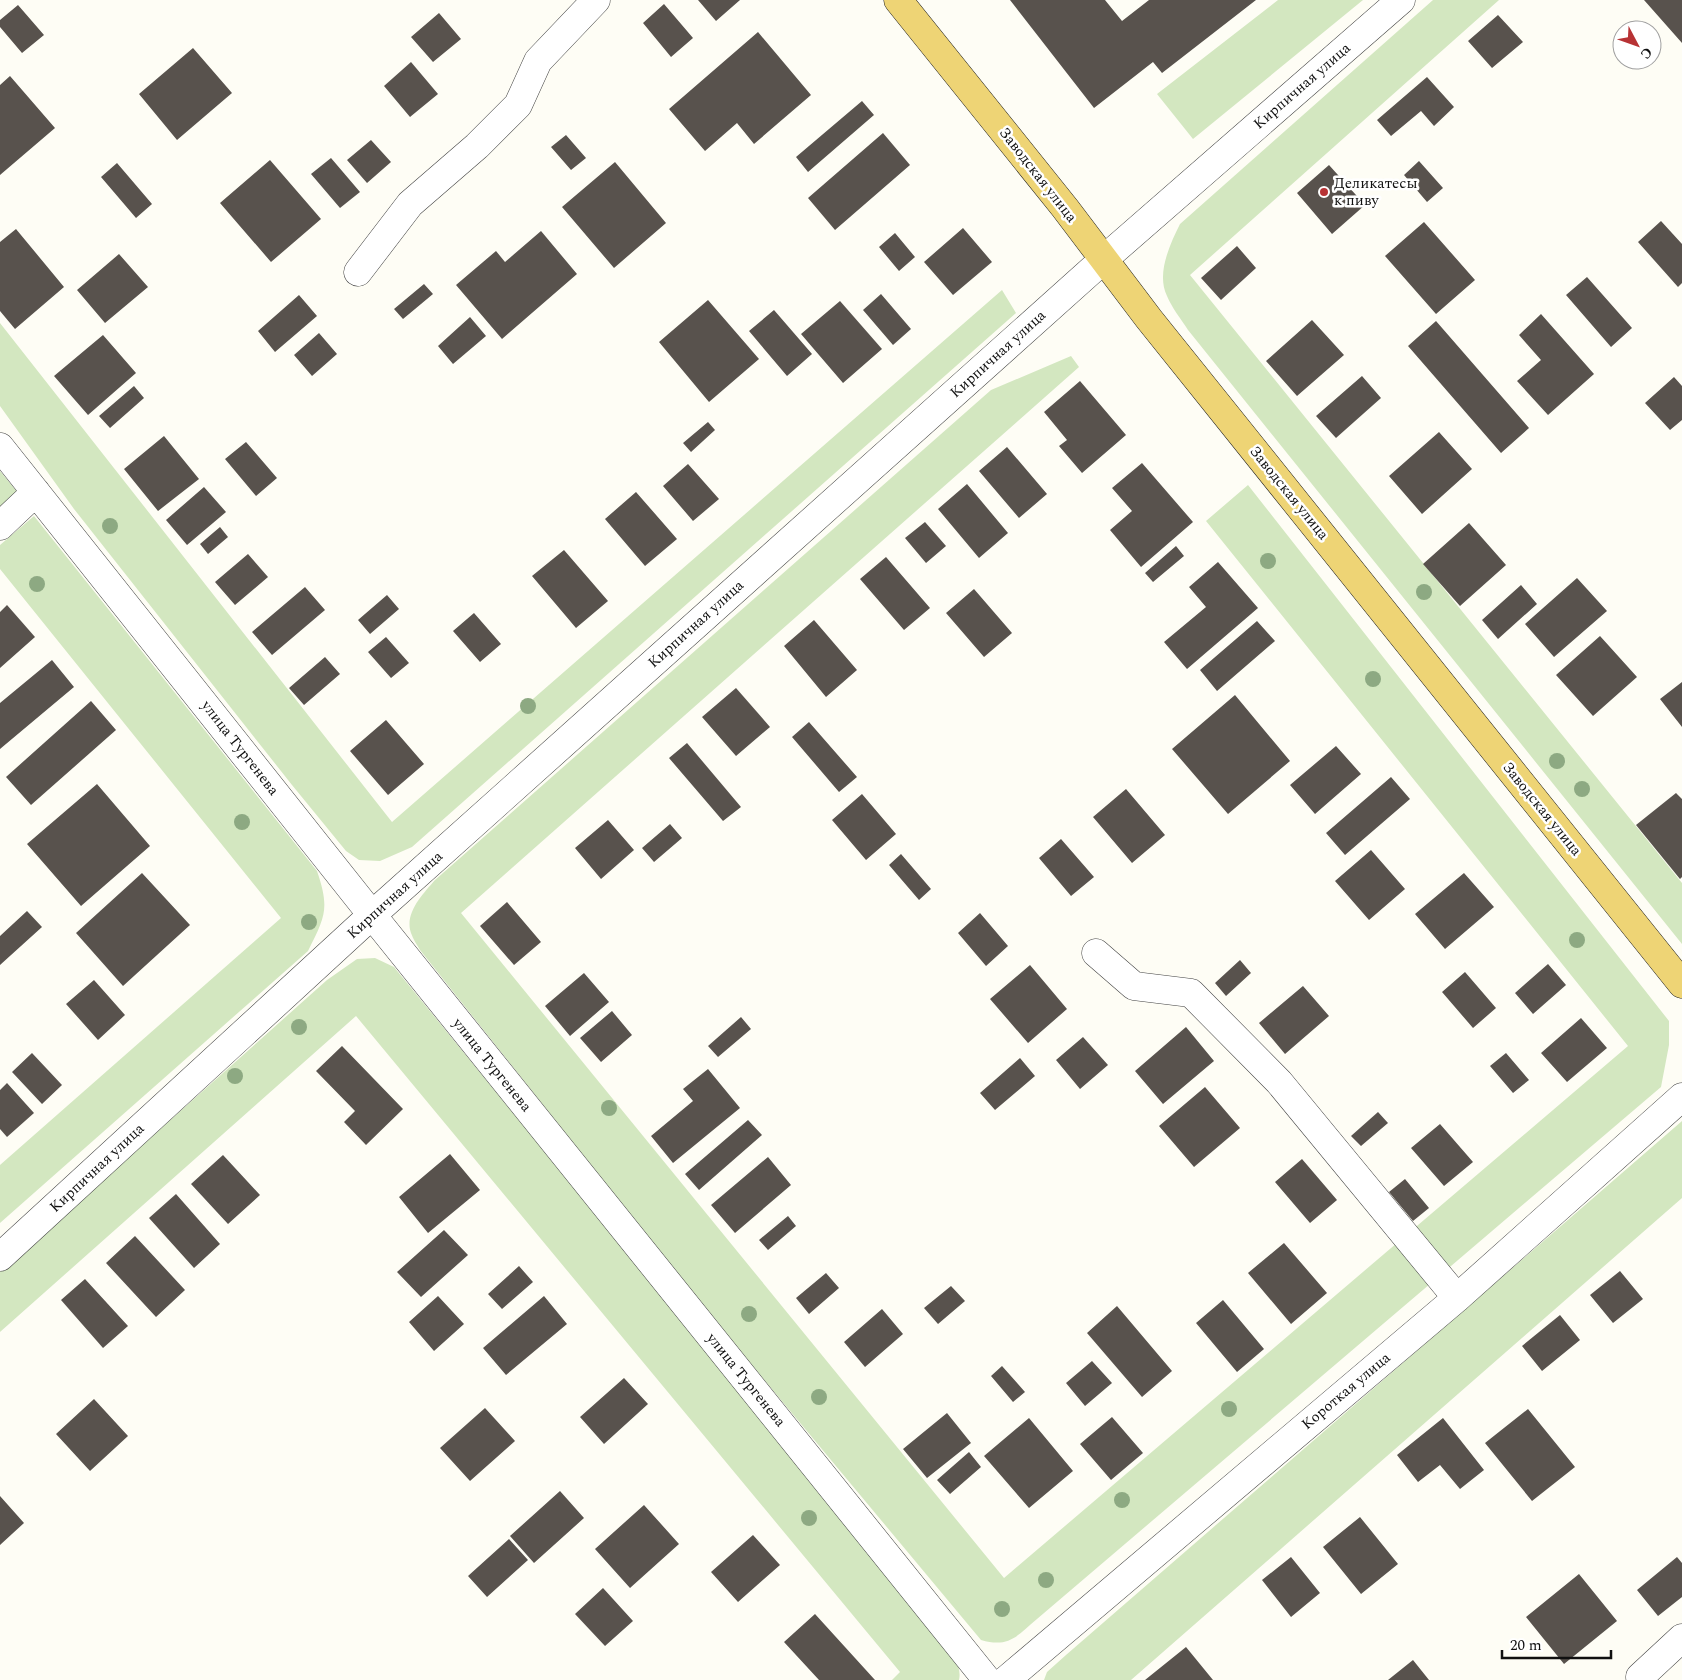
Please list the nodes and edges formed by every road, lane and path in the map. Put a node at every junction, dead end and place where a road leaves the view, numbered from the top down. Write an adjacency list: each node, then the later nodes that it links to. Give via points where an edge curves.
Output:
1 (596, 0): 5 (street, via 538,61 518,105 477,146 410,204)
2 (898, 0): 4 (main road, Заводская улица)
3 (1401, 0): 4 (street, Кирпичная улица)
4 (1103, 260): 9 (street, Кирпичная улица); 11 (main road, Заводская улица)
5 (358, 272)
6 (0, 448): 7 (street, улица Тургенева)
7 (36, 492): 8 (street); 9 (street, улица Тургенева)
8 (0, 526)
9 (372, 915): 13 (street, Кирпичная улица); 17 (street, улица Тургенева)
10 (1096, 953): 14 (street, via 1134,986 1192,993 1279,1082)
11 (1682, 984)
12 (1682, 1097): 14 (street, Короткая улица)
13 (0, 1257)
14 (1457, 1298): 18 (street, Короткая улица)
15 (1682, 1638): 16 (street)
16 (1640, 1677)
17 (987, 1680)
18 (1006, 1680)

